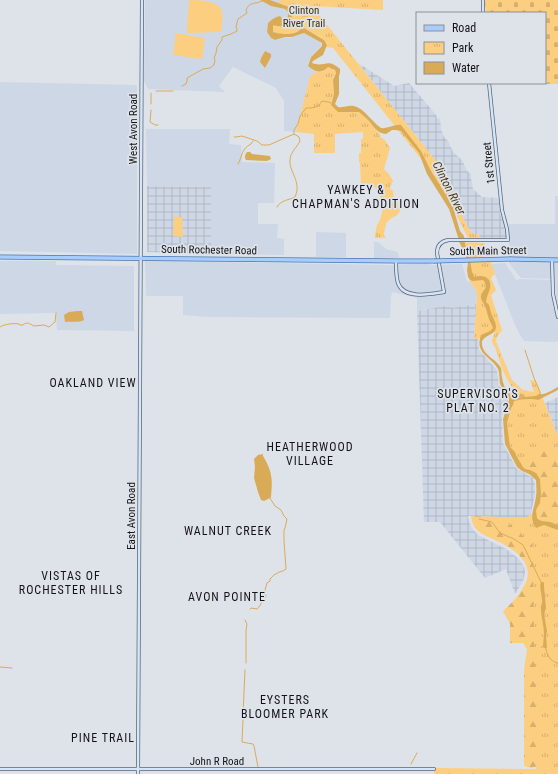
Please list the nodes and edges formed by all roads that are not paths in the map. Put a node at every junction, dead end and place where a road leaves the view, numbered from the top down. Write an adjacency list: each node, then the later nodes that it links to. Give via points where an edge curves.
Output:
1 (142, 0): 6 (main road, West Avon Road)
2 (483, 0): 3 (main road)
3 (483, 12)
4 (489, 84): 9 (main road, 1st Street, via 502,210 508,240 456,240 444,241 439,245 437,254 444,292 418,295 404,291 397,282)
5 (0, 256): 6 (main road, South Rochester Road)
6 (141, 258): 9 (main road, South Rochester Road); 13 (main road, East Avon Road)
7 (552, 260): 8 (main road, South Main Street); 10 (main road, South Main Street, bridge); 11 (main road, via 553,297)
8 (558, 260)
9 (396, 261): 10 (main road, South Rochester Road)
10 (418, 261)
11 (558, 317)
12 (0, 769): 13 (main road, John R Road)
13 (138, 769): 14 (main road, John R Road); 15 (main road, East Avon Road)
14 (434, 770)
15 (138, 774)

